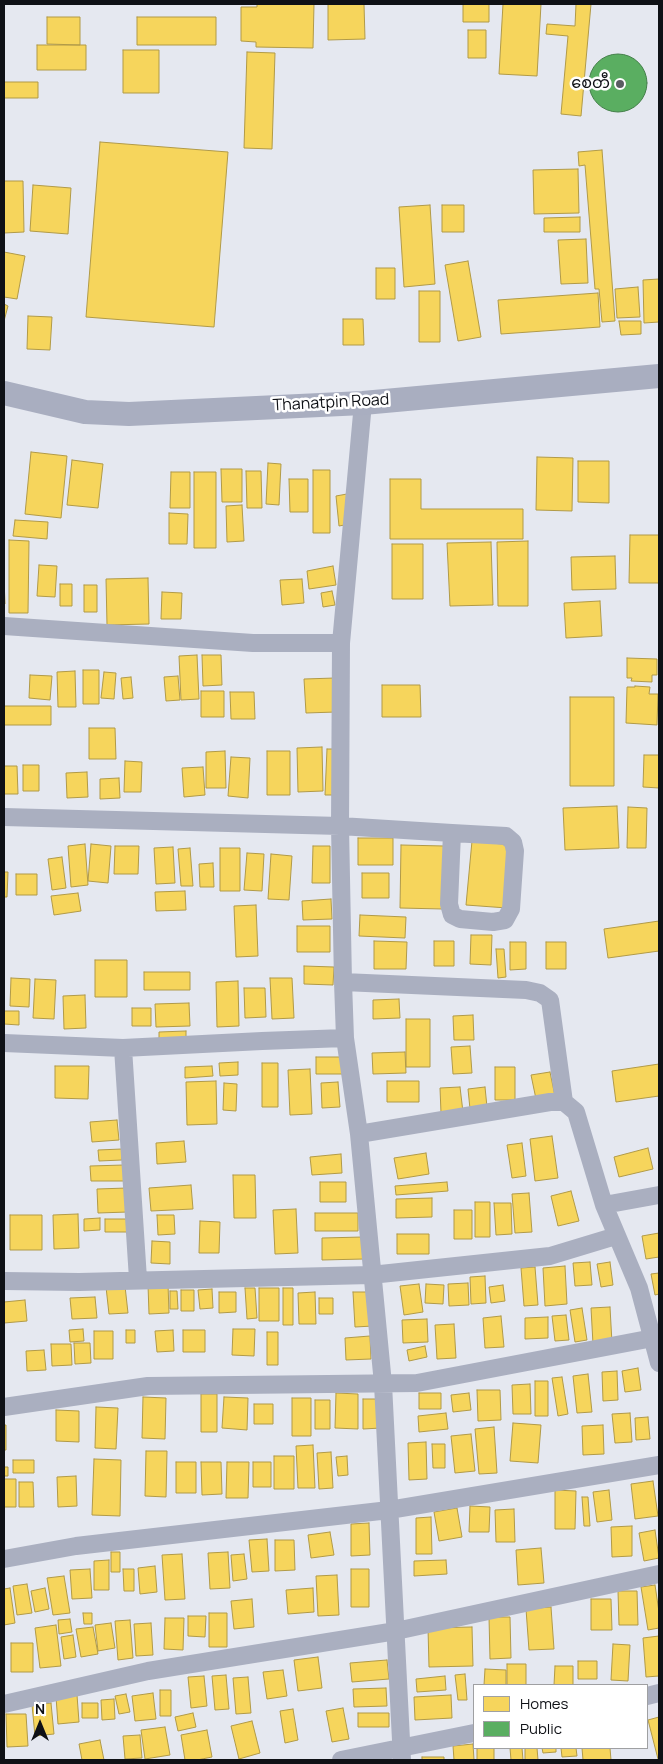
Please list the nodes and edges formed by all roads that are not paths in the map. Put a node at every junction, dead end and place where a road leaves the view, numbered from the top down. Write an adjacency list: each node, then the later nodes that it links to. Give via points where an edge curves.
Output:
1 (659, 376): 3 (main road, Thanatpin Road)
2 (4, 393): 3 (main road, Thanatpin Road, via 85,412 129,414)
3 (362, 403): 5 (street)
4 (4, 626): 5 (street, via 253,643)
5 (341, 643): 7 (street)
6 (4, 817): 7 (street)
7 (340, 826): 8 (street); 9 (street)
8 (452, 833): 8 (street, via 506,836 513,842 510,909 505,920 460,919 452,915 449,904)
9 (343, 982): 10 (street); 13 (street, via 540,993 550,1000)
10 (345, 1038): 12 (street); 14 (street)
11 (4, 1042): 12 (street)
12 (123, 1048): 19 (street)
13 (564, 1102): 14 (street); 16 (street, via 576,1112)
14 (359, 1134): 18 (street)
15 (659, 1195): 16 (street)
16 (604, 1205): 17 (street)
17 (616, 1236): 18 (street, via 550,1256); 21 (street)
18 (371, 1275): 19 (street); 23 (street)
19 (138, 1279): 20 (street)
20 (4, 1281)
21 (656, 1337): 22 (street); 23 (street, via 417,1383)
22 (659, 1364)
23 (383, 1384): 24 (street, via 148,1386); 26 (street)
24 (4, 1407)
25 (659, 1465): 26 (street)
26 (389, 1510): 27 (street, via 76,1546); 29 (street)
27 (4, 1559)
28 (659, 1574): 29 (street)
29 (396, 1631): 30 (street, via 148,1670); 32 (street)
30 (4, 1704)
31 (473, 1733): 32 (street)
32 (402, 1754): 33 (street)
33 (341, 1760)

